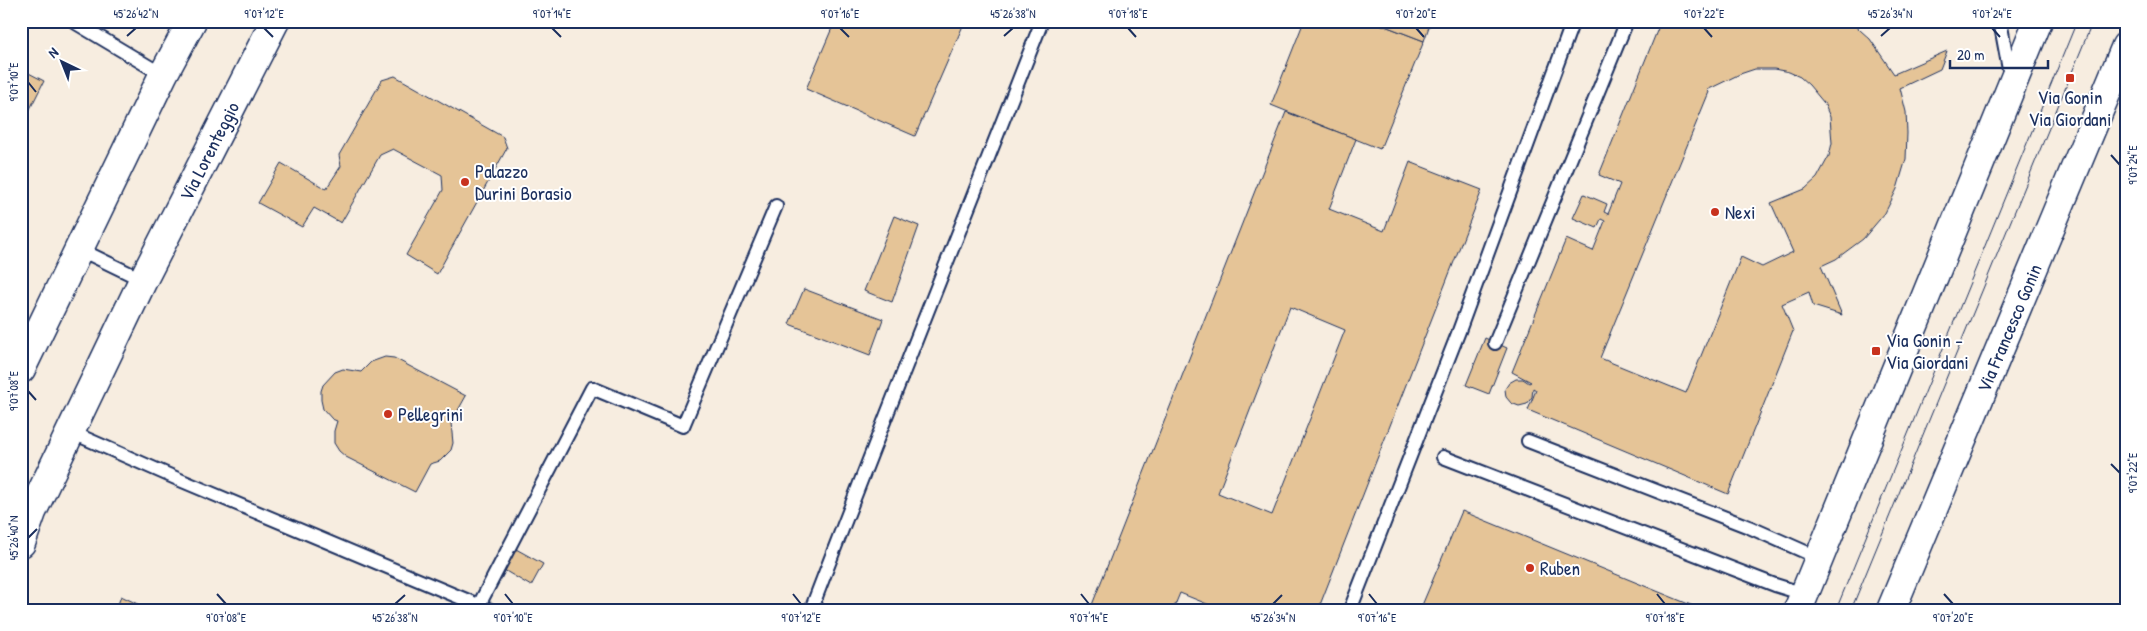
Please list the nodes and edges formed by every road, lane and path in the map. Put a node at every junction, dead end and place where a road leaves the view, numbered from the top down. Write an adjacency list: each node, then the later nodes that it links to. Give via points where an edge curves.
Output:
1 (192, 21): 10 (street)
2 (275, 21): 14 (street, Via Lorenteggio)
3 (1042, 21): 24 (lane)
4 (1573, 21): 25 (lane, via 1459,331)
5 (1627, 21): 15 (lane)
6 (2000, 21): 11 (lane)
7 (2038, 21): 11 (street)
8 (76, 23): 10 (lane)
9 (2126, 46): 26 (street, Via Francesco Gonin)
10 (163, 75): 13 (street)
11 (2012, 86): 21 (street)
12 (776, 206): 23 (lane, via 682,426 592,388)
13 (79, 249): 14 (lane); 16 (street)
14 (144, 280): 17 (street, Via Lorenteggio)
15 (1496, 342)
16 (21, 369)
17 (71, 432): 20 (street, Via Lorenteggio, via 32,512); 23 (lane)
18 (1528, 440): 21 (lane)
19 (1443, 457): 22 (lane, via 1775,585)
20 (21, 543)
21 (1819, 558): 22 (street)
22 (1801, 602)
23 (485, 607)
24 (811, 610)
25 (1350, 610)
26 (1892, 610)

